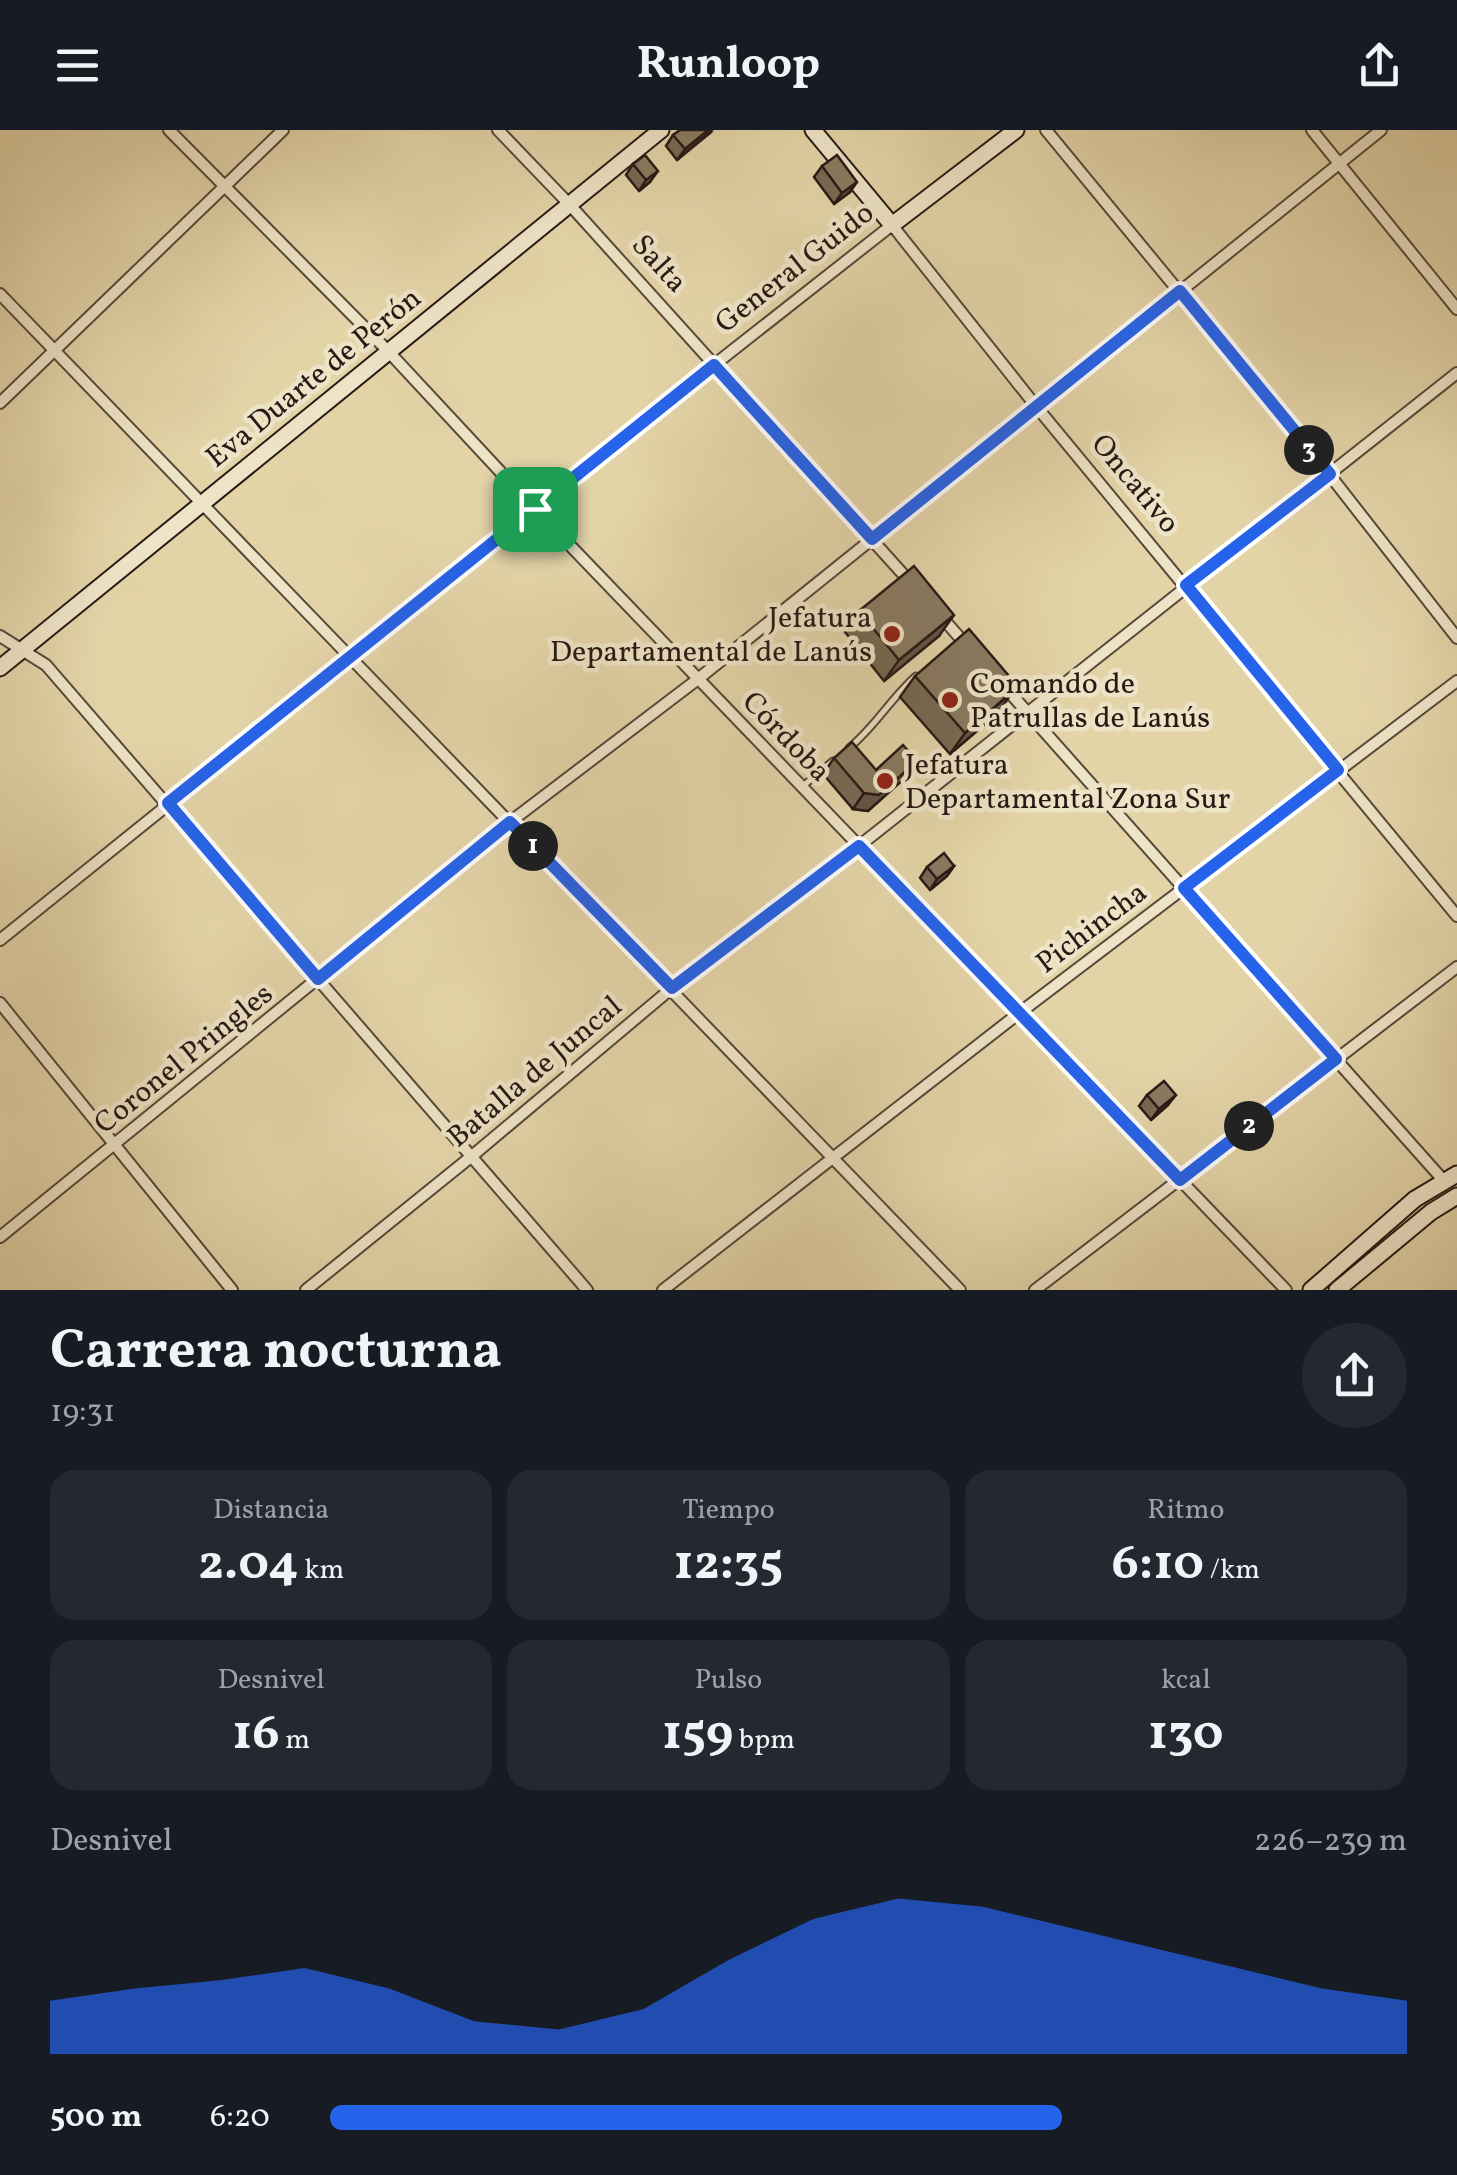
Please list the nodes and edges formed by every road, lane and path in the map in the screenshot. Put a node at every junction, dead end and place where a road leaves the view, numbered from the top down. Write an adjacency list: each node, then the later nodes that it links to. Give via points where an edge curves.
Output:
1 (169, 130): 11 (street, Córdoba)
2 (283, 130): 11 (street)
3 (498, 130): 12 (street, Salta)
4 (661, 130): 12 (main road, Eva Duarte de Perón)
5 (813, 130): 13 (main road, Oncativo)
6 (1016, 130): 13 (main road, General Guido)
7 (1046, 130): 14 (street)
8 (1312, 130): 10 (street)
9 (1381, 130): 10 (street, Coronel Pringles)
10 (1340, 164): 14 (street, Coronel Pringles); 16 (street)
11 (225, 186): 17 (street); 18 (street, Córdoba)
12 (570, 205): 18 (main road, Eva Duarte de Perón); 19 (street, Salta)
13 (892, 226): 19 (street, General Guido); 22 (street, Oncativo)
14 (1180, 291): 22 (street, Coronel Pringles); 23 (street)
15 (0, 294): 17 (street)
16 (1457, 309)
17 (54, 350): 21 (street); 24 (street)
18 (388, 350): 24 (main road, Eva Duarte de Perón); 25 (street, Córdoba)
19 (714, 365): 25 (street, General Guido); 26 (street, Salta)
20 (1457, 373): 23 (street, Batalla de Juncal)
21 (0, 403)
22 (1035, 405): 26 (street, Coronel Pringles); 27 (street, Oncativo)
23 (1330, 474): 27 (street, Batalla de Juncal); 31 (street)
24 (204, 502): 32 (main road, Eva Duarte de Perón); 34 (street)
25 (535, 509): 34 (street, General Guido); 38 (street, Córdoba)
26 (872, 539): 28 (street, Salta); 38 (street, Coronel Pringles)
27 (1186, 585): 40 (street, Batalla de Juncal); 41 (street, Oncativo)
28 (922, 596)
29 (935, 610): 33 (street)
30 (0, 636): 32 (street)
31 (1457, 638)
32 (24, 648): 36 (main road, Eva Duarte de Perón); 43 (street, via 46,664)
33 (971, 650)
34 (351, 658): 43 (street, General Guido); 44 (street)
35 (930, 664): 42 (lane, via 868,733)
36 (0, 668)
37 (994, 675): 40 (street)
38 (698, 679): 42 (street, Córdoba); 44 (street, Coronel Pringles)
39 (1457, 681): 41 (street, Pichincha)
40 (1028, 712): 45 (street, Batalla de Juncal); 46 (street)
41 (1338, 770): 46 (street, Pichincha); 47 (street, Oncativo)
42 (802, 786): 45 (street, Córdoba)
43 (168, 803): 48 (street, General Guido); 50 (street)
44 (510, 822): 50 (street, Coronel Pringles); 51 (street)
45 (859, 846): 51 (street, Batalla de Juncal); 53 (street, Córdoba)
46 (1184, 888): 53 (street, Pichincha); 54 (street)
47 (1457, 916)
48 (0, 940)
49 (1457, 967): 54 (street)
50 (318, 979): 55 (street, Coronel Pringles); 56 (street)
51 (672, 988): 56 (street, Batalla de Juncal); 57 (street)
52 (0, 1003): 55 (street)
53 (1018, 1014): 57 (street, Pichincha); 59 (street, Córdoba)
54 (1336, 1059): 58 (street); 59 (street)
55 (117, 1145): 61 (street, Coronel Pringles); 62 (street)
56 (472, 1156): 63 (street, Batalla de Juncal); 64 (street)
57 (832, 1158): 65 (street, Pichincha); 66 (street)
58 (1450, 1177): 60 (main road); 69 (main road, via 1415,1199)
59 (1180, 1180): 67 (street); 68 (street, Córdoba)
60 (1457, 1196): 70 (main road)
61 (0, 1237)
62 (232, 1290)
63 (306, 1290)
64 (587, 1290)
65 (663, 1290)
66 (960, 1290)
67 (1035, 1290)
68 (1286, 1290)
69 (1311, 1290)
70 (1337, 1290)

